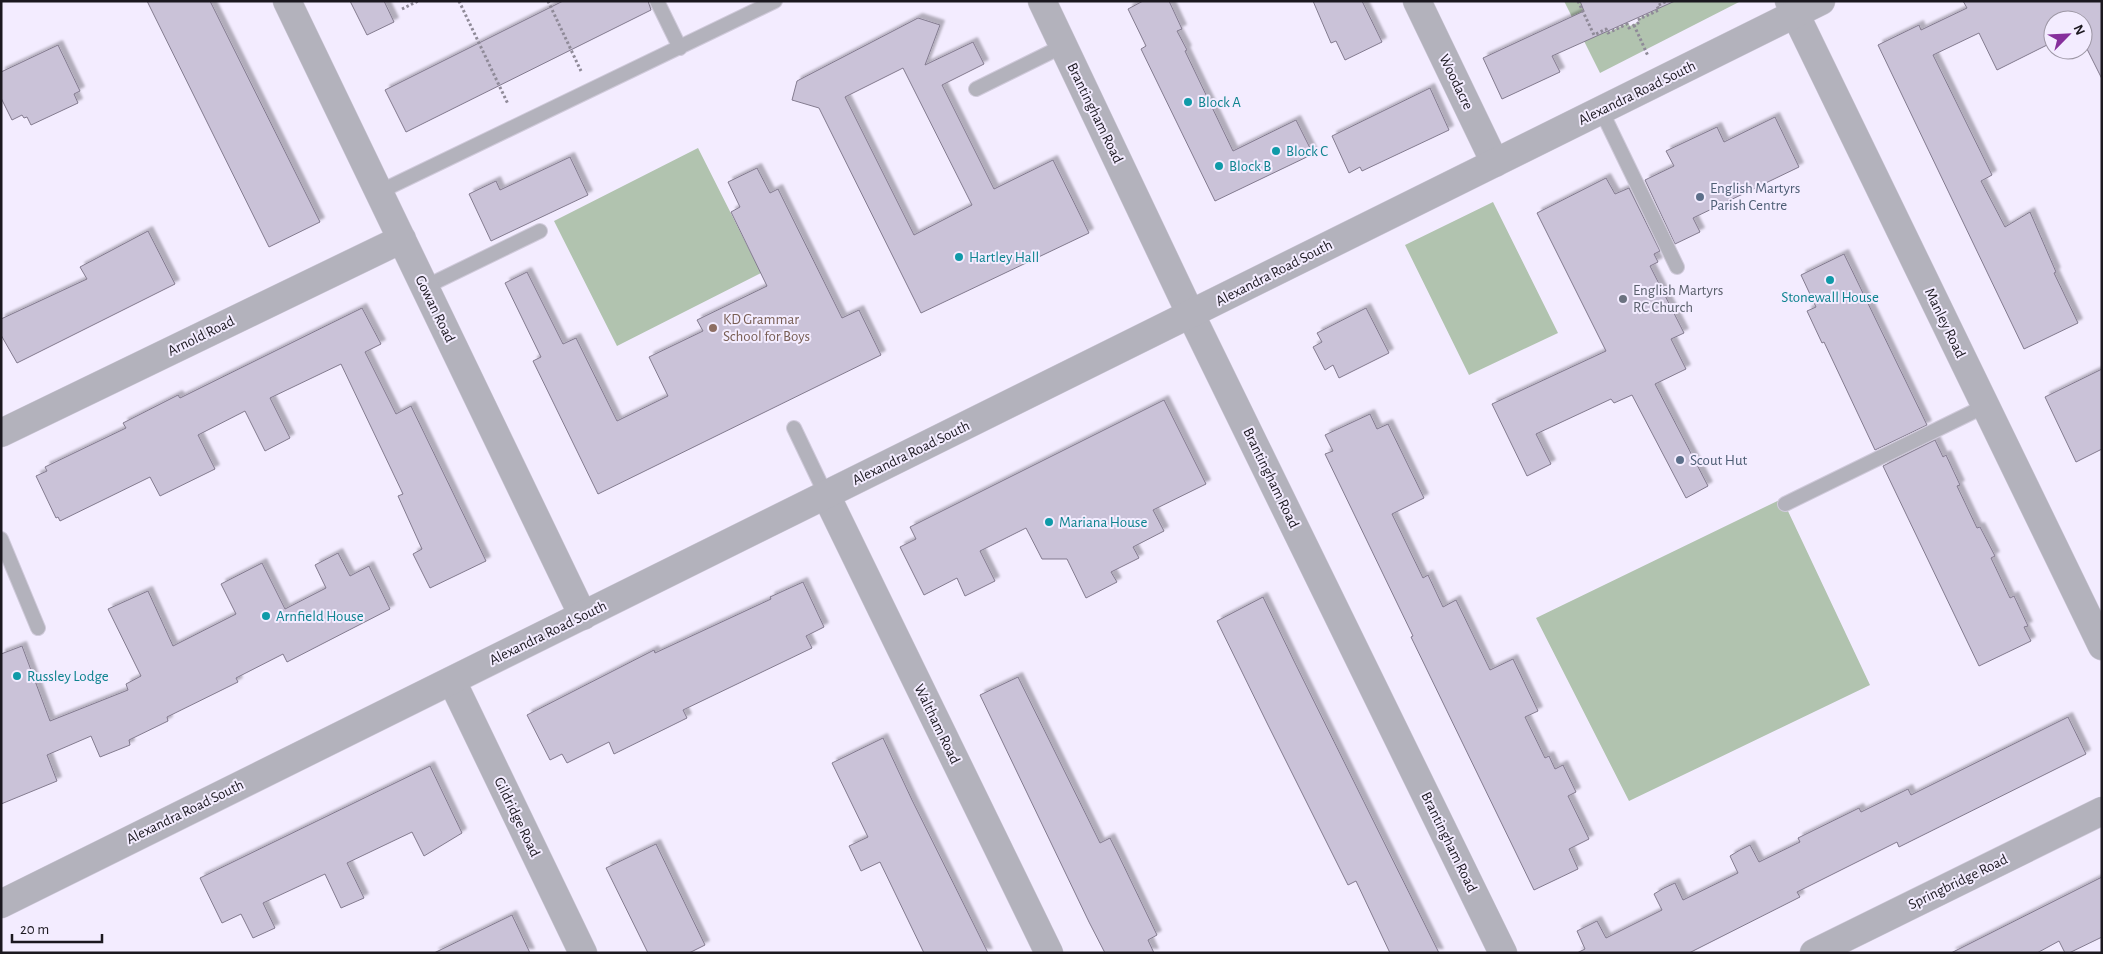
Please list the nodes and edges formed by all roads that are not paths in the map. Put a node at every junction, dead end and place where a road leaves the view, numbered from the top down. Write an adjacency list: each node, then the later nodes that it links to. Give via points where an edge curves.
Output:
1 (287, 1): 13 (street, Gowan Road)
2 (657, 1): 9 (lane)
3 (775, 1): 9 (lane)
4 (1042, 1): 8 (street, Brantingham Road)
5 (1417, 1): 12 (street, Woodacre)
6 (1821, 1): 7 (street, Alexandra Road South)
7 (1792, 8): 11 (street, Alexandra Road South); 19 (street, Manley Road)
8 (1063, 46): 10 (lane); 18 (street, Brantingham Road)
9 (680, 48): 13 (lane)
10 (976, 89)
11 (1601, 110): 12 (street, Alexandra Road South); 16 (lane)
12 (1495, 163): 18 (street, Alexandra Road South)
13 (378, 192): 15 (street, Gowan Road)
14 (540, 231): 17 (lane)
15 (402, 239): 17 (street, Gowan Road); 21 (street, Arnold Road)
16 (1677, 267)
17 (425, 287): 25 (street, Gowan Road)
18 (1191, 315): 22 (street, Alexandra Road South); 33 (street, Brantingham Road)
19 (1985, 406): 23 (lane); 27 (street, Manley Road)
20 (794, 428): 22 (lane)
21 (1, 433)
22 (826, 495): 25 (street, Alexandra Road South); 32 (street, Waltham Road)
23 (1785, 504)
24 (1, 539): 26 (lane)
25 (583, 616): 28 (street, Alexandra Road South)
26 (38, 628)
27 (2102, 646)
28 (452, 680): 30 (street, Alexandra Road South); 31 (street, Gildridge Road)
29 (2102, 811): 34 (street, Springbridge Road)
30 (1, 904)
31 (583, 953)
32 (1049, 953)
33 (1503, 953)
34 (1814, 953)

